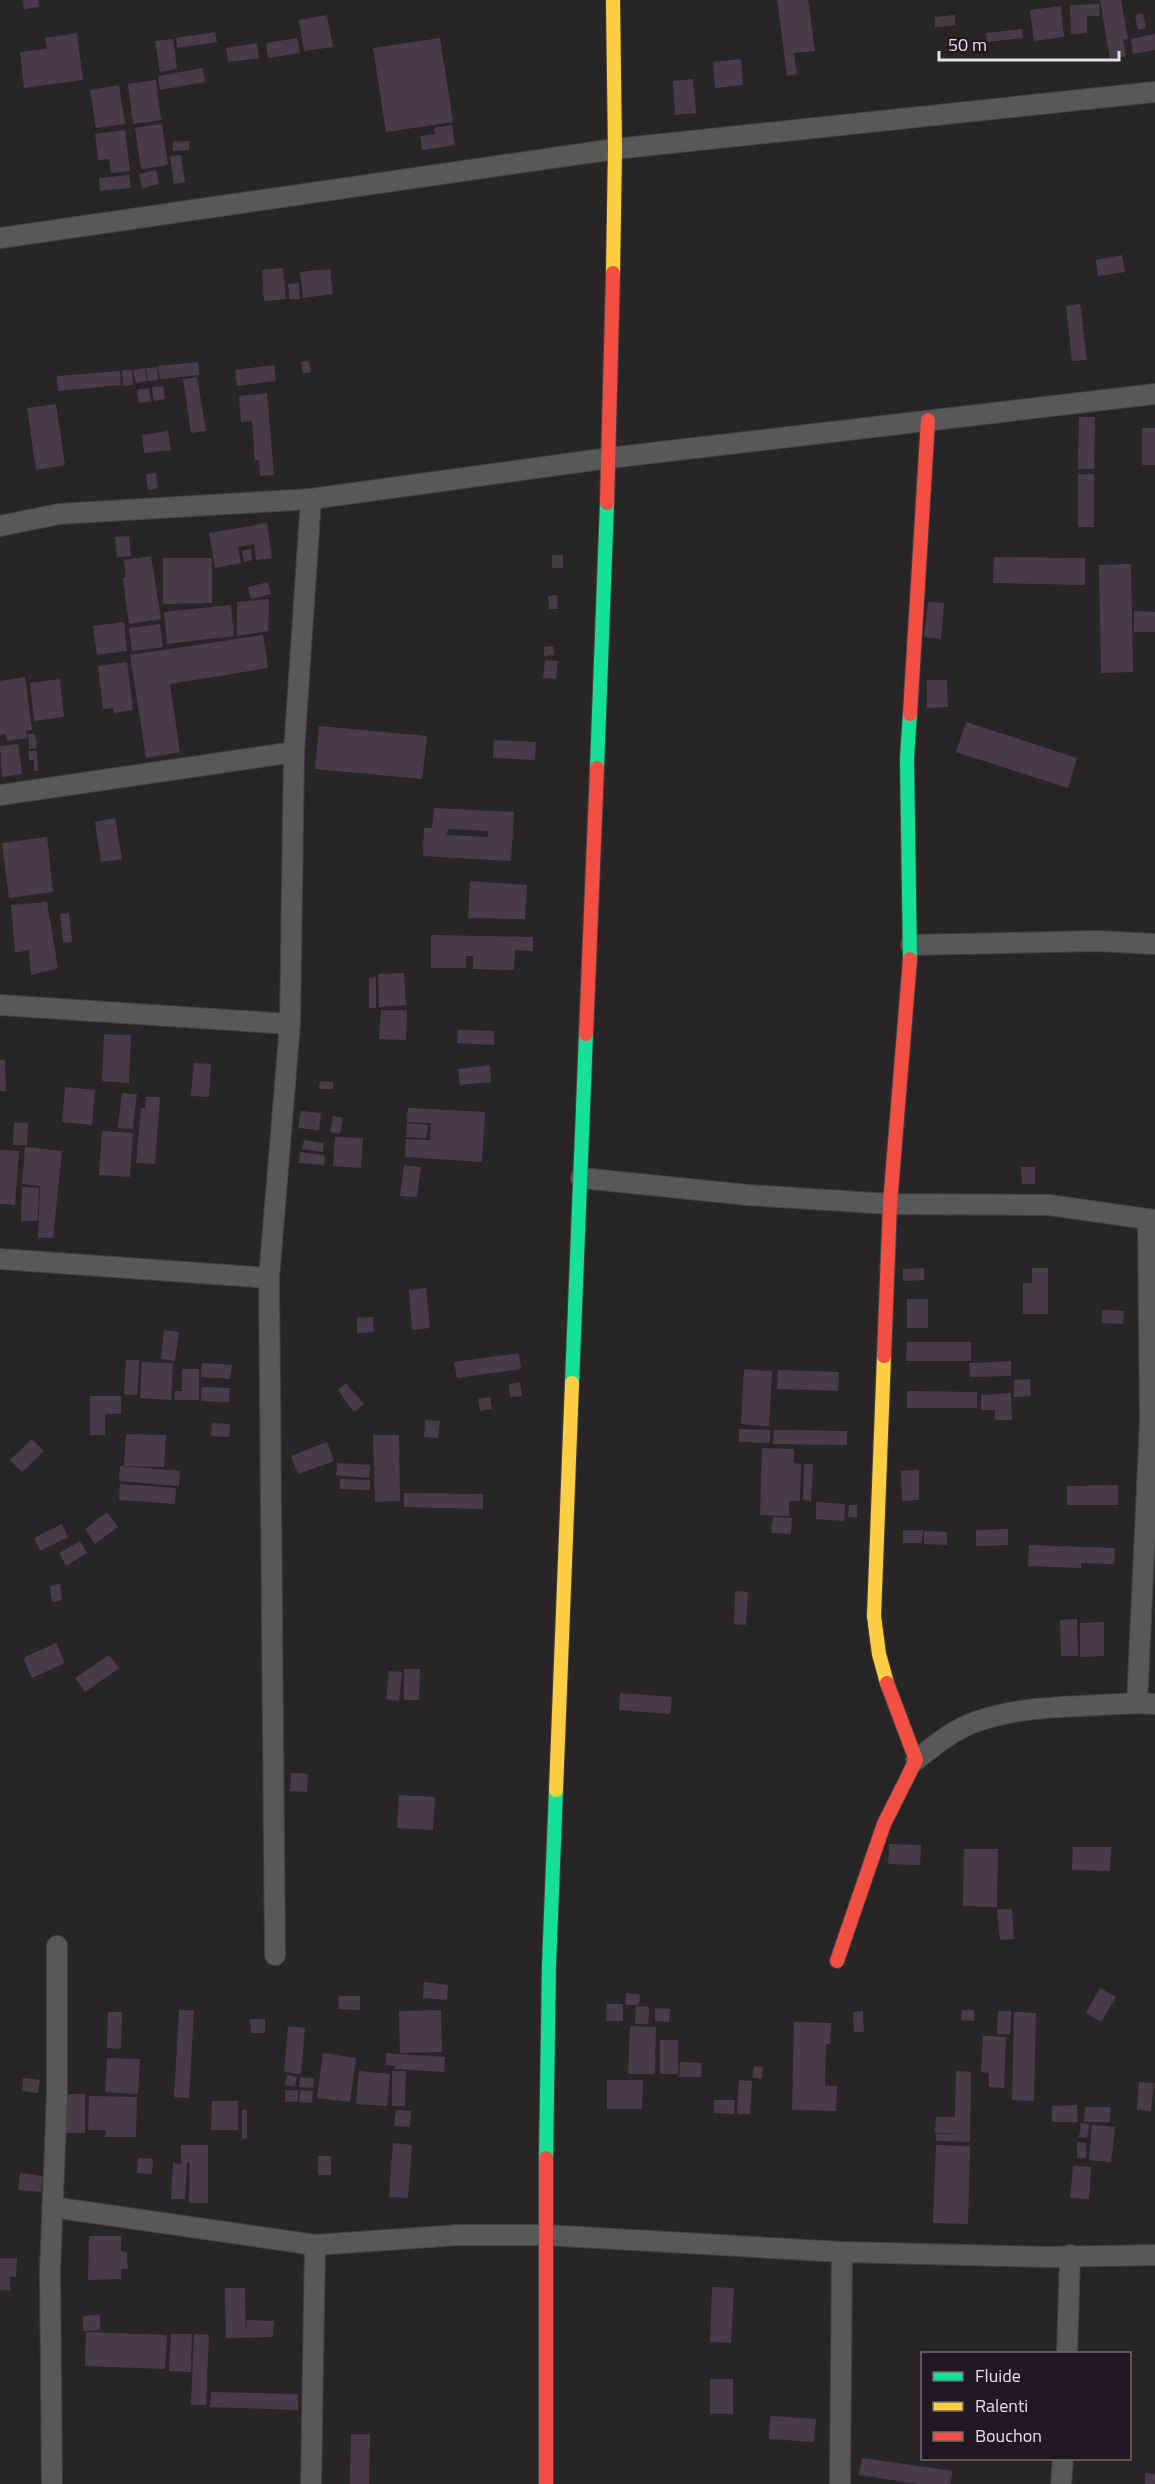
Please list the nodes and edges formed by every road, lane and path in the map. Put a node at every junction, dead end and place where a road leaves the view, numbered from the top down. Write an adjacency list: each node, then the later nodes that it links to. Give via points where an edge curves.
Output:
1 (613, 0): 3 (street)
2 (1155, 92): 3 (street)
3 (615, 149): 4 (street); 7 (street)
4 (0, 238)
5 (1155, 394): 6 (street)
6 (928, 420): 7 (street); 13 (street, via 907,758)
7 (609, 458): 8 (street); 16 (street)
8 (311, 498): 9 (street, via 59,514); 10 (street)
9 (0, 526)
10 (294, 752): 11 (street); 15 (street)
11 (0, 795)
12 (1155, 944): 13 (street, via 1097,941)
13 (911, 945): 17 (street)
14 (0, 1005): 15 (street)
15 (290, 1024): 20 (street)
16 (581, 1178): 17 (street); 28 (street, via 549,1965)
17 (890, 1204): 18 (street, via 1049,1205); 23 (street, via 874,1616 886,1681)
18 (1151, 1220): 21 (street)
19 (0, 1259): 20 (street)
20 (269, 1278): 25 (street)
21 (1153, 1424): 22 (street)
22 (1146, 1704): 23 (street, via 1017,1712 975,1722 944,1738)
23 (916, 1760): 26 (street, via 885,1824)
24 (57, 1946): 27 (street)
25 (275, 1955)
26 (837, 1961)
27 (52, 2207): 29 (street); 35 (street)
28 (545, 2235): 29 (street, via 459,2235); 30 (street); 37 (street)
29 (315, 2245): 36 (street)
30 (842, 2252): 31 (street); 38 (street)
31 (1070, 2255): 32 (street); 33 (street)
32 (1155, 2255)
33 (1067, 2352)
34 (1063, 2460): 39 (street)
35 (52, 2484)
36 (311, 2484)
37 (546, 2484)
38 (840, 2484)
39 (1061, 2484)

